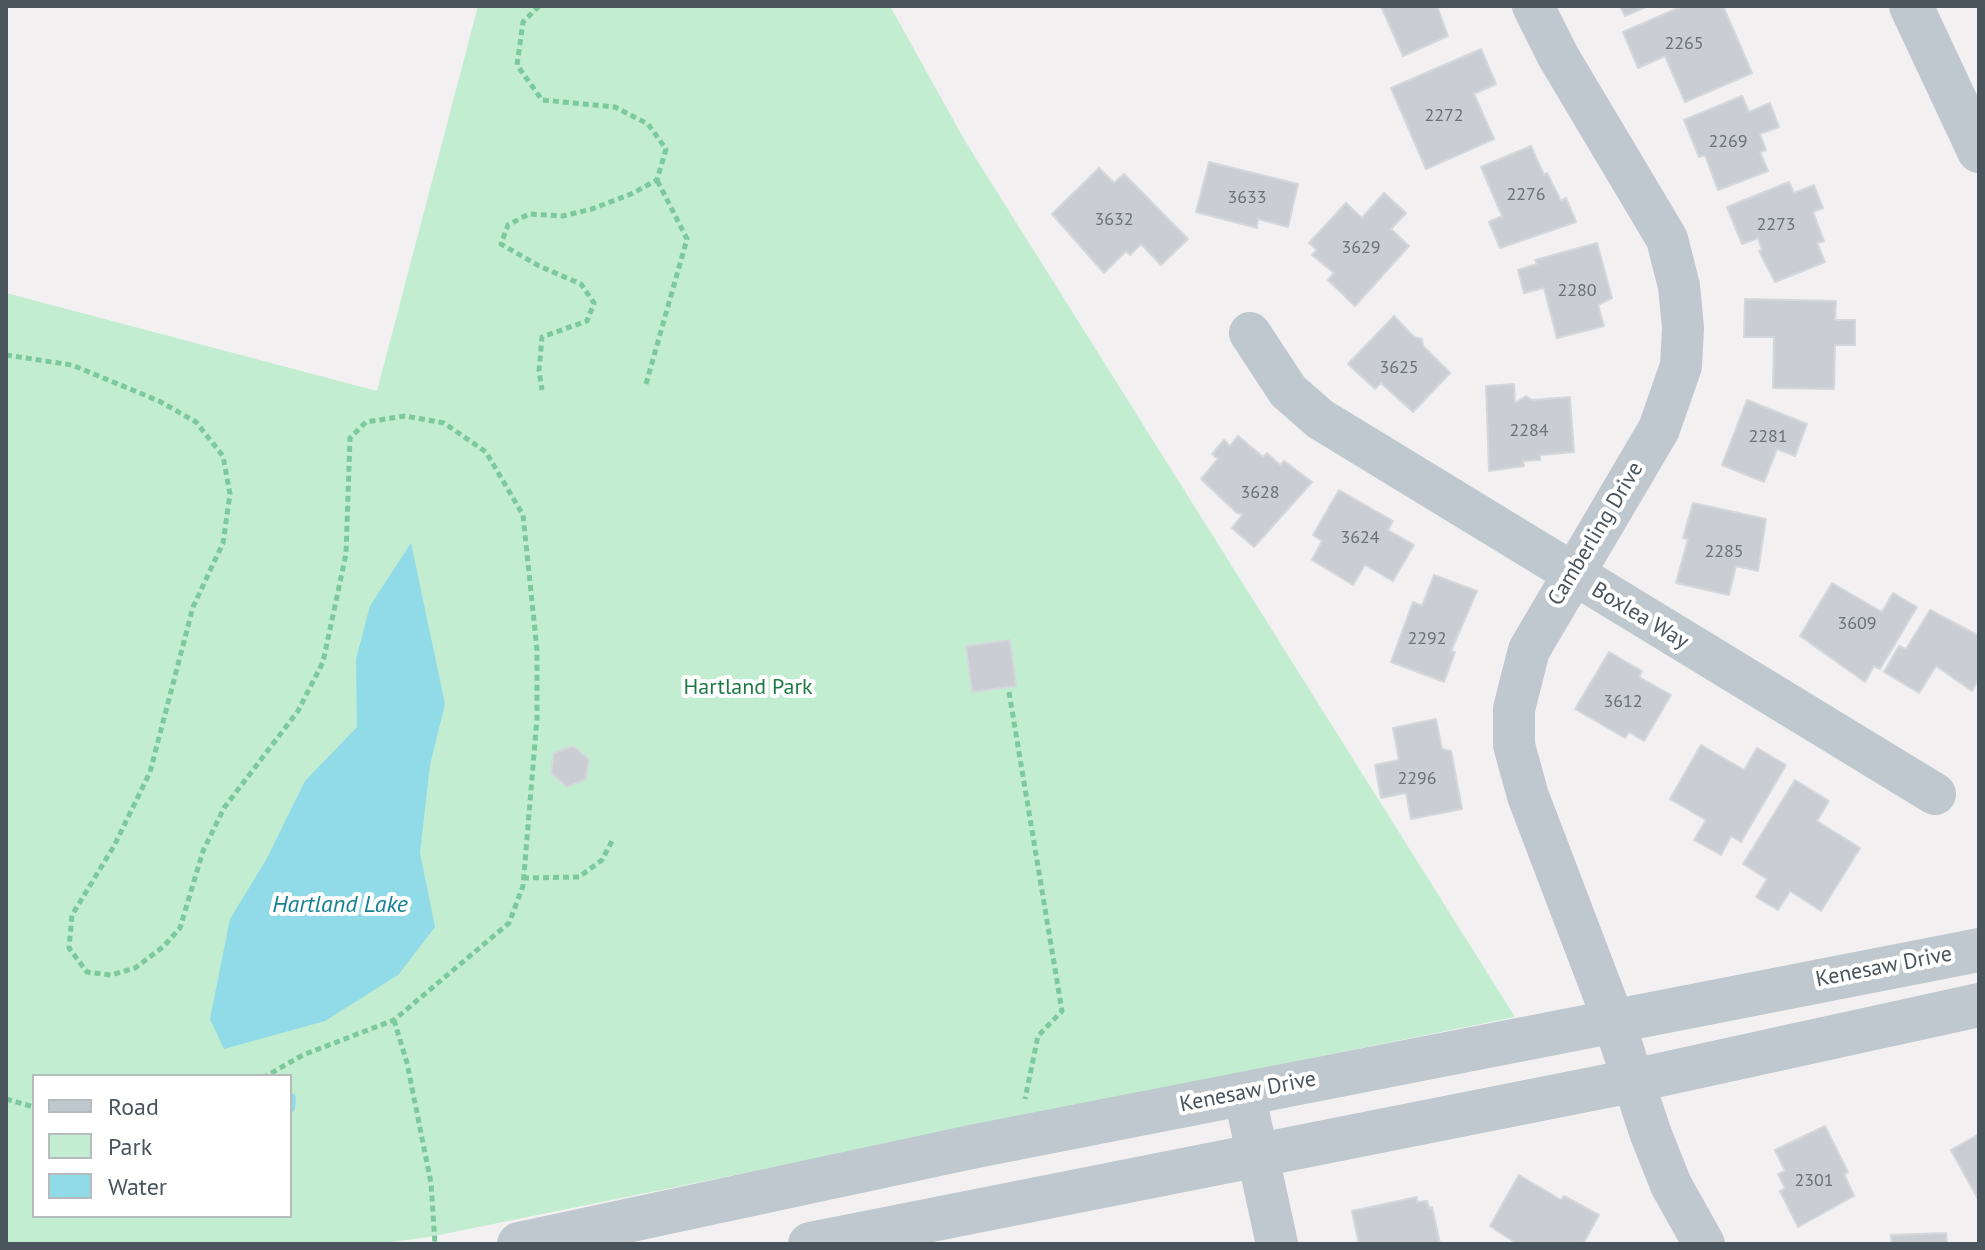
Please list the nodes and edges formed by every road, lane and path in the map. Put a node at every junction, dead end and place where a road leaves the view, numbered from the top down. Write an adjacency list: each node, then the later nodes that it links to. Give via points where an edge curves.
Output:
1 (539, 6): 5 (path, via 523,22 517,65 542,100 615,107 648,124 666,149)
2 (1533, 6): 10 (street, Camberling Drive, via 1667,239 1682,314 1681,366 1673,396)
3 (1911, 6): 4 (street)
4 (1979, 151)
5 (657, 180): 8 (path, via 687,239); 9 (path, via 592,209 563,216 529,214 508,225 501,244 581,284 594,303 587,321 542,337)
6 (1250, 333): 10 (street, Boxlea Way, via 1288,391 1320,419)
7 (6, 355): 14 (path, via 72,365 196,422 223,456 230,494 223,543 193,607 150,772 72,915 69,948 87,972 111,975 135,968 180,928 203,851 224,808 298,711 323,662 346,554 350,438 366,422 405,416 444,423 486,452 523,515 537,650)
8 (646, 384)
9 (542, 390)
10 (1573, 575): 12 (street, Boxlea Way); 17 (street, Camberling Drive, via 1545,618 1518,681 1514,745 1528,796)
11 (1009, 692): 24 (path, via 1062,1011 1038,1036 1023,1111)
12 (1935, 794)
13 (613, 839): 14 (path, via 602,860 579,877)
14 (523, 878): 18 (path, via 509,923)
15 (1979, 950): 17 (street, Kenesaw Drive)
16 (1979, 1005): 20 (street)
17 (1613, 1019): 20 (street, Camberling Drive); 21 (street, Kenesaw Drive)
18 (394, 1020): 19 (path, via 303,1055); 26 (path, via 431,1183)
19 (270, 1074)
20 (1632, 1081): 25 (street); 30 (street, Camberling Drive, via 1671,1185)
21 (1244, 1093): 24 (street, Kenesaw Drive); 25 (street)
22 (6, 1099): 23 (path)
23 (32, 1106)
24 (1027, 1135): 27 (street, Kenesaw Drive)
25 (1257, 1156): 28 (street); 29 (street)
26 (435, 1244)
27 (519, 1244)
28 (810, 1244)
29 (1277, 1244)
30 (1704, 1244)

